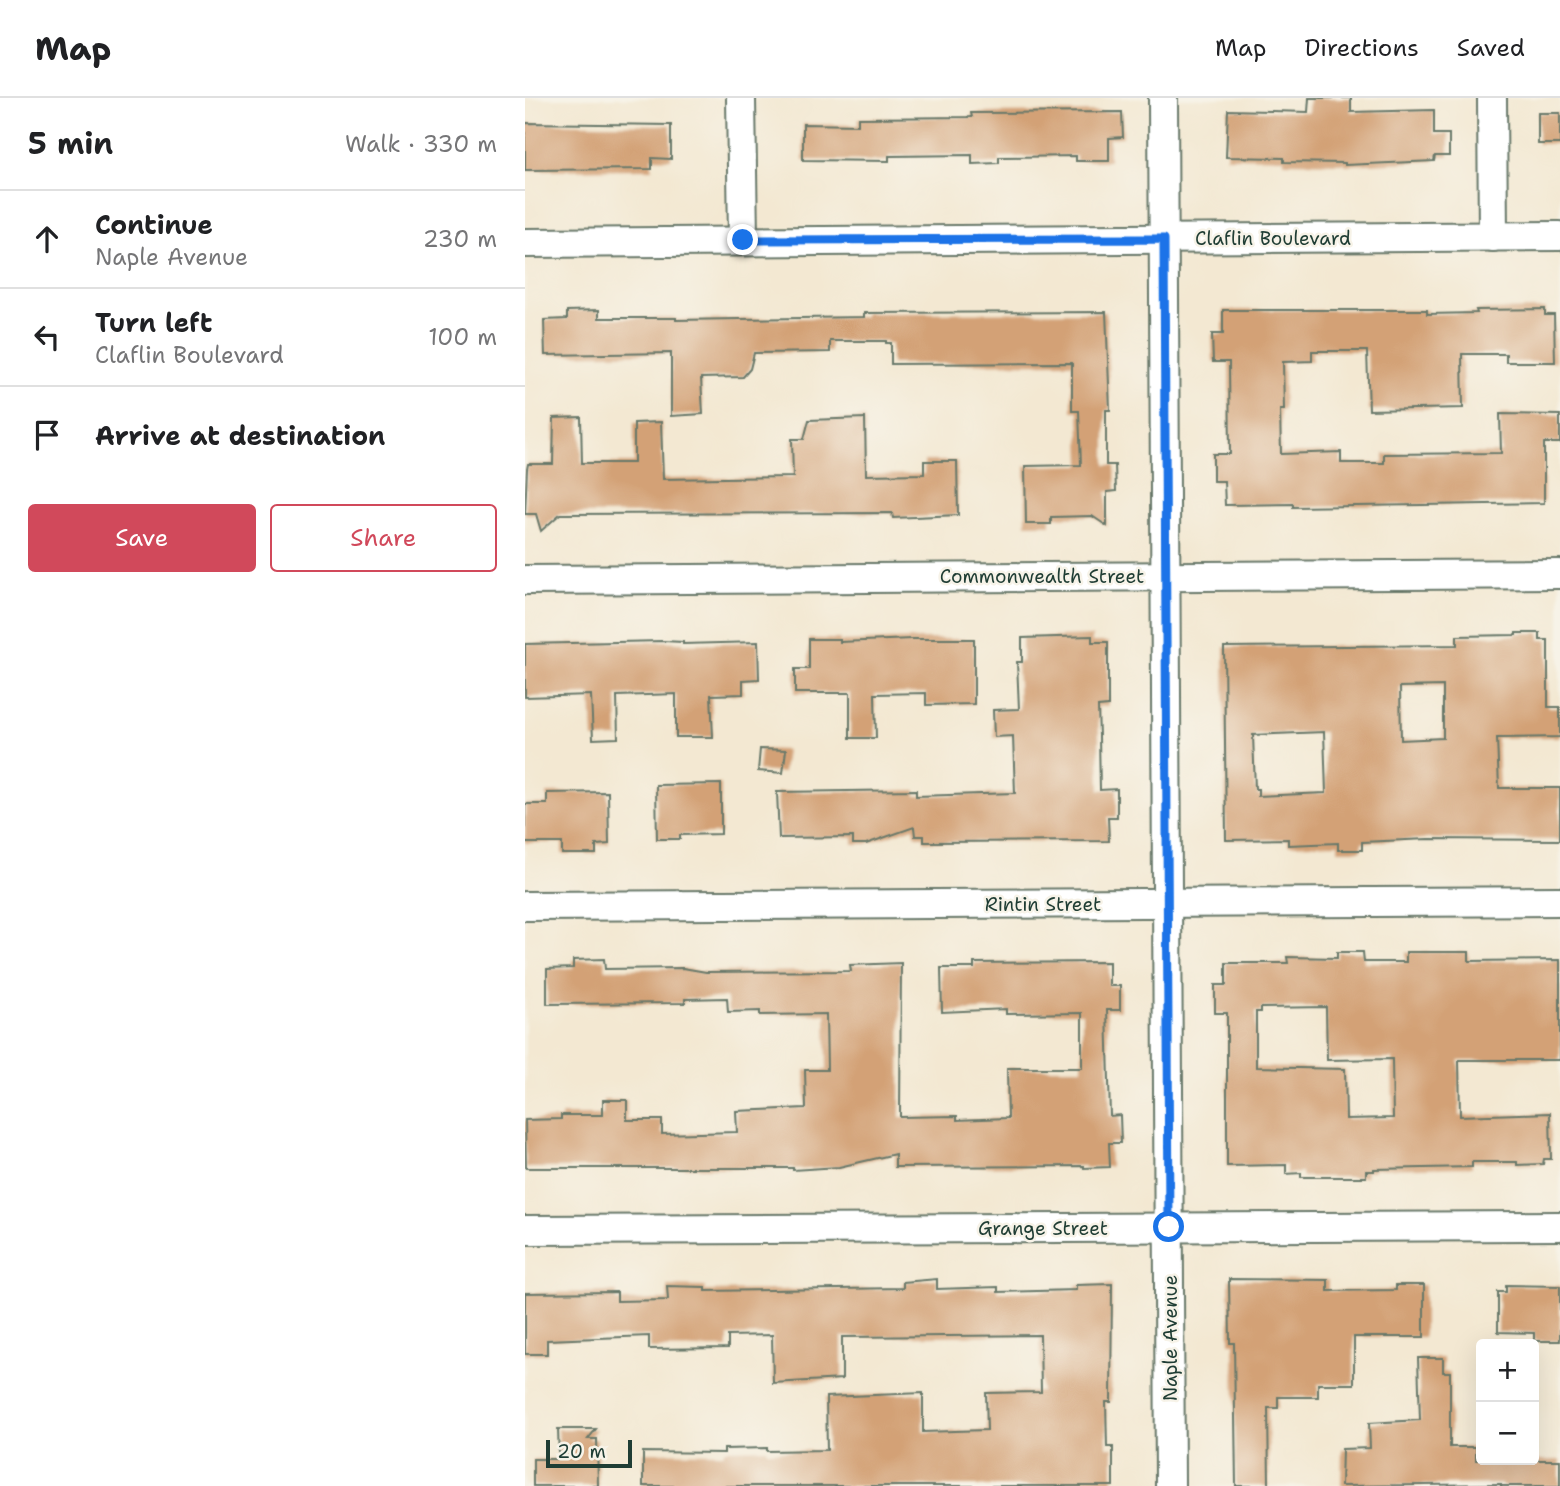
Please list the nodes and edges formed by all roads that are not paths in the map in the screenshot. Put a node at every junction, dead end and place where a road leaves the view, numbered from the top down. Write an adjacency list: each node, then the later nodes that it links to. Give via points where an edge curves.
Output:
1 (741, 98): 7 (street)
2 (1163, 98): 6 (street, Naple Avenue)
3 (1492, 98): 5 (street)
4 (1560, 236): 5 (street, Claflin Boulevard)
5 (1493, 237): 6 (street, Claflin Boulevard)
6 (1164, 239): 7 (street, Claflin Boulevard); 10 (street, Naple Avenue)
7 (743, 240): 8 (street, Claflin Boulevard)
8 (525, 243)
9 (1560, 574): 10 (street, Commonwealth Street)
10 (1166, 576): 11 (street, Commonwealth Street); 13 (street, Naple Avenue)
11 (525, 580)
12 (1560, 901): 13 (street, Rintin Street)
13 (1167, 903): 14 (street, Rintin Street); 16 (street, Naple Avenue)
14 (525, 906)
15 (1560, 1226): 16 (street, Grange Street)
16 (1169, 1227): 17 (street, Grange Street); 18 (street, Naple Avenue)
17 (525, 1230)
18 (1170, 1486)

